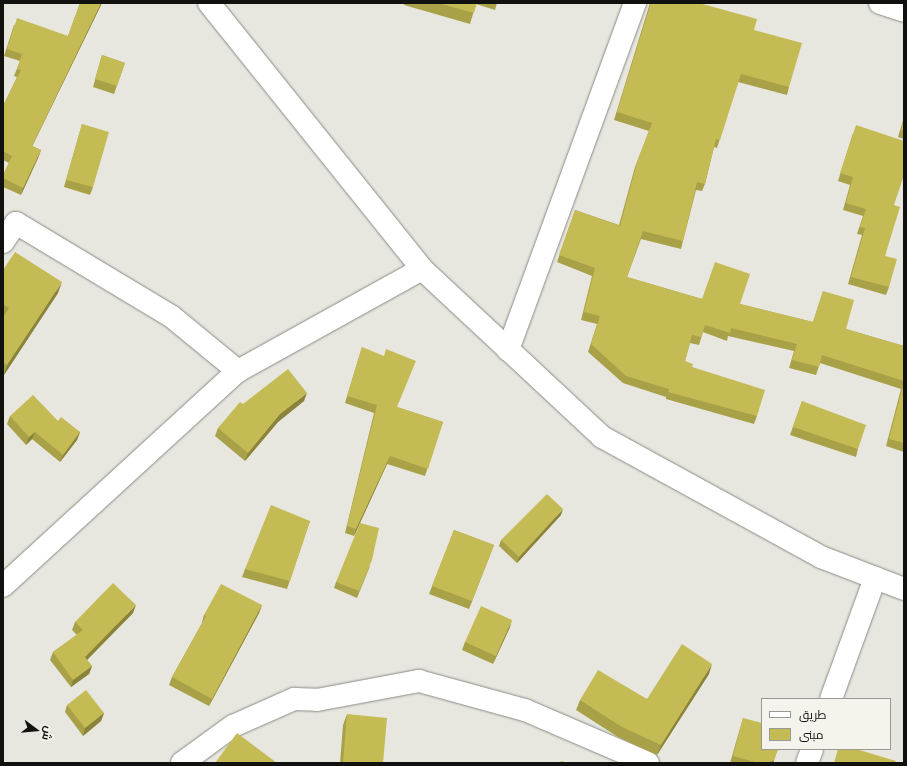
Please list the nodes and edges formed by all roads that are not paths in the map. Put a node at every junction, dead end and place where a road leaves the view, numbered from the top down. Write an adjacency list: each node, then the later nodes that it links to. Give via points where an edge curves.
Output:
1 (209, 3): 7 (street)
2 (636, 3): 8 (street)
3 (880, 3): 4 (street)
4 (904, 11)
5 (10, 218): 6 (street); 9 (street, via 172,316)
6 (3, 242)
7 (422, 269): 8 (street); 9 (street)
8 (508, 350): 10 (street, via 602,436 821,556)
9 (238, 371): 11 (street)
10 (875, 578): 12 (street); 13 (street)
11 (3, 586)
12 (904, 589)
13 (831, 698)
14 (812, 750): 17 (street)
15 (182, 763): 16 (street, via 234,726 294,699 317,700 419,681 525,710)
16 (648, 763)
17 (807, 763)

